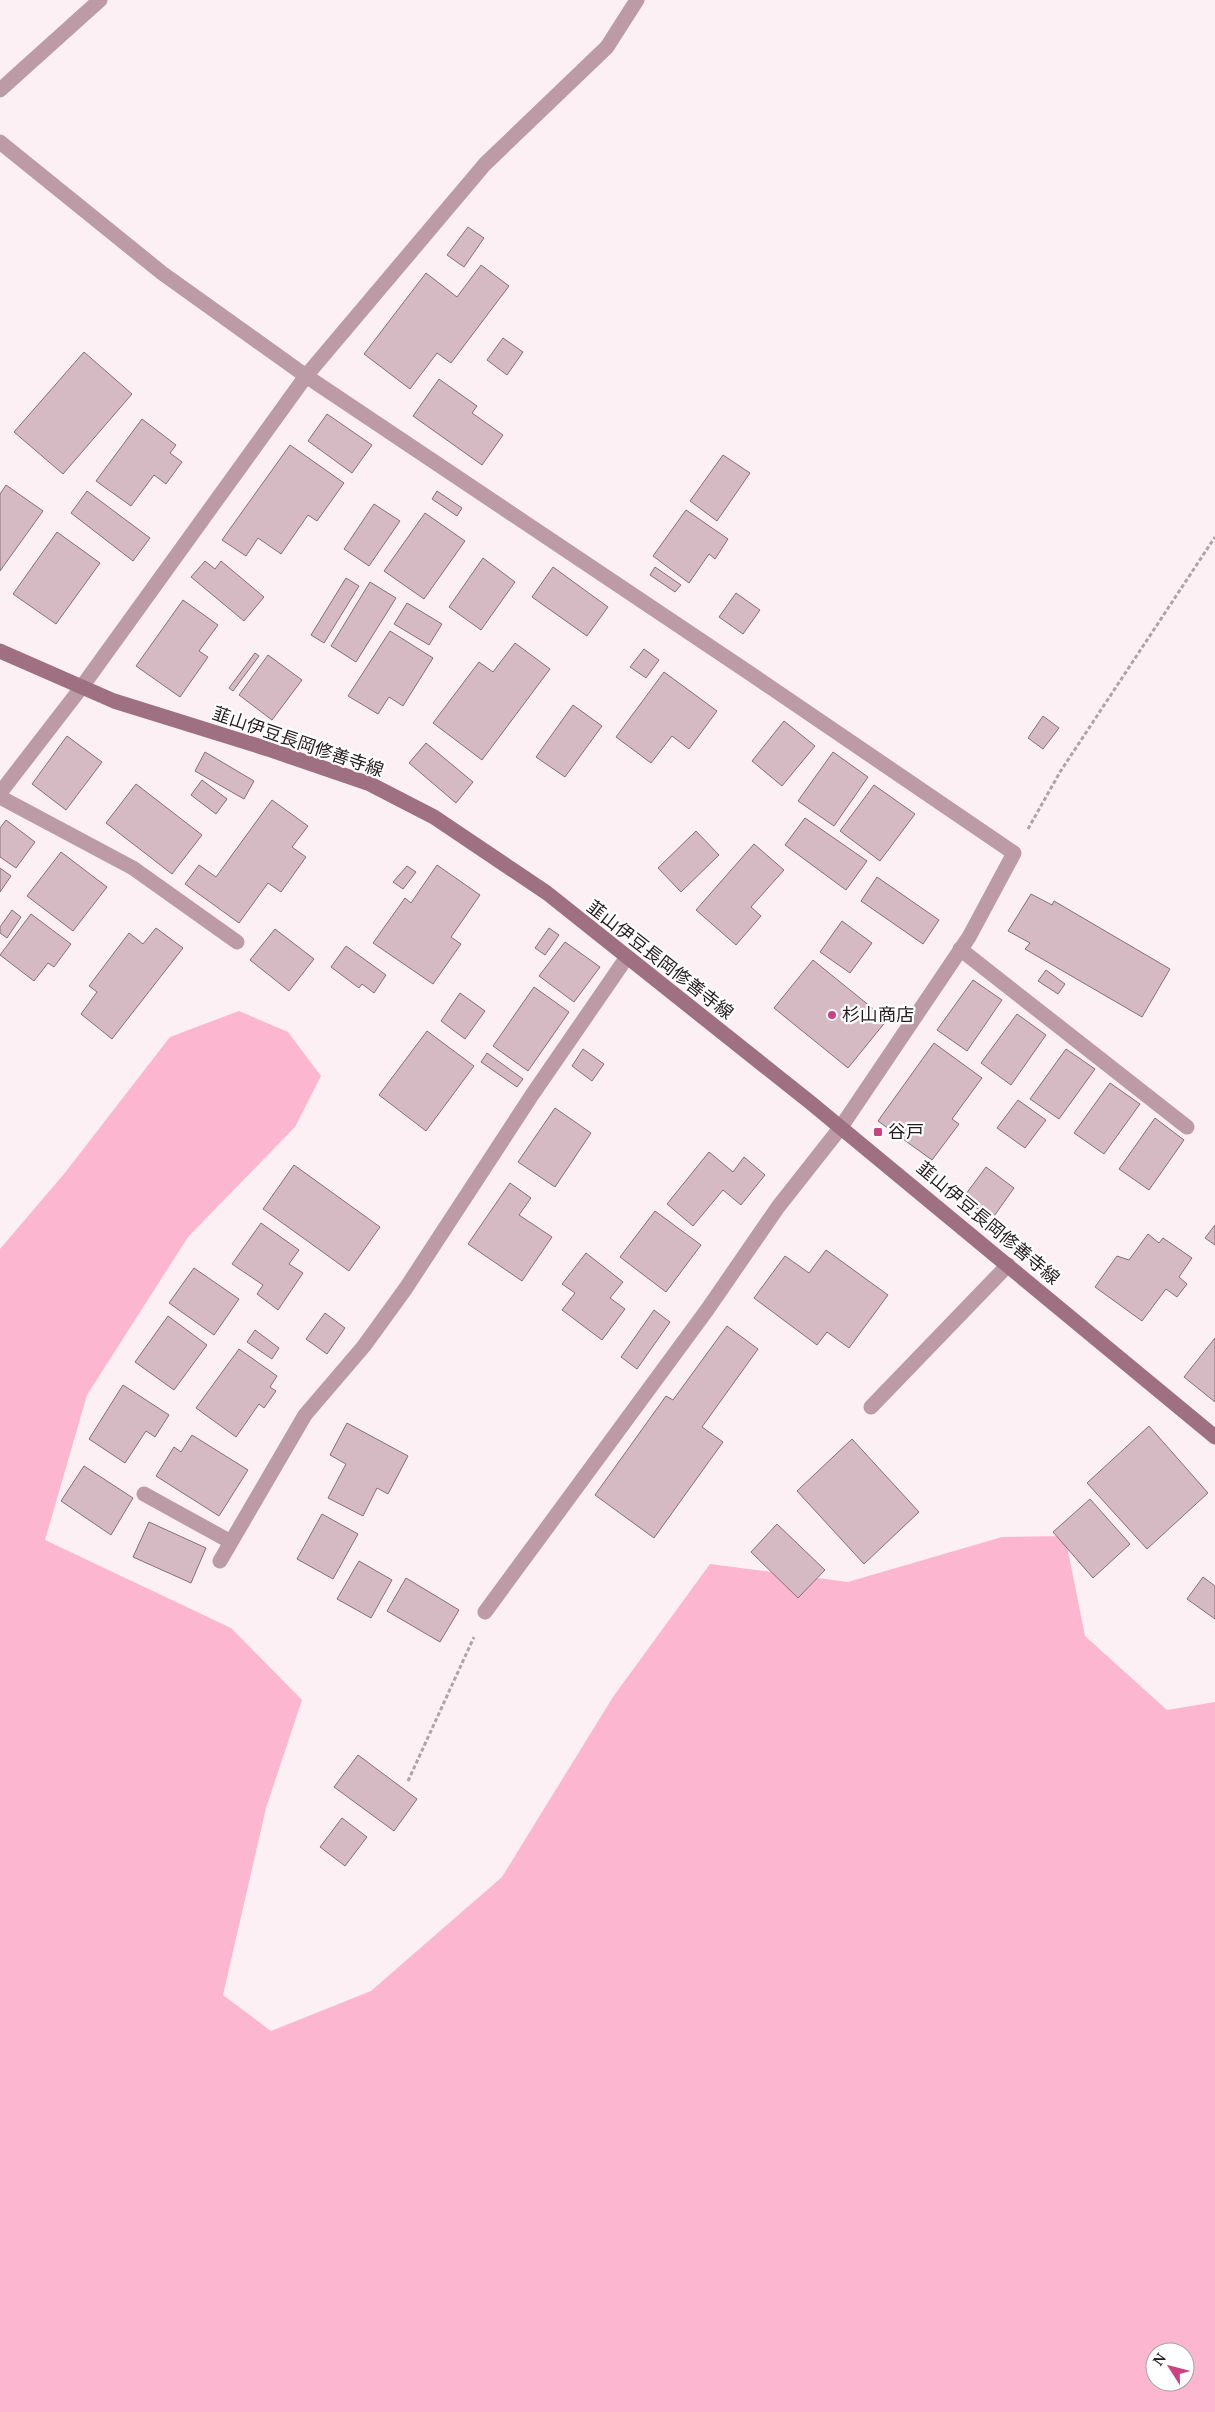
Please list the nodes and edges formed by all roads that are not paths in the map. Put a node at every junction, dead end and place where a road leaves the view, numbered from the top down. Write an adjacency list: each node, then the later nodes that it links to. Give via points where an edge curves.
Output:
1 (100, 0): 3 (street)
2 (637, 0): 5 (street, via 607,47 485,164)
3 (0, 90)
4 (0, 142): 5 (street, via 162,272)
5 (306, 376): 7 (street); 11 (street, via 1014,853)
6 (0, 652): 7 (main road, 韮山伊豆長岡修善寺線)
7 (81, 688): 8 (street); 12 (main road, 韮山伊豆長岡修善寺線, via 370,784 434,817 547,893)
8 (0, 793)
9 (0, 797): 10 (street, via 133,868)
10 (237, 942)
11 (960, 949): 13 (street); 14 (street)
12 (627, 957): 13 (main road, 韮山伊豆長岡修善寺線); 19 (street, via 406,1288 364,1346 305,1415)
13 (842, 1127): 15 (main road, 韮山伊豆長岡修善寺線); 21 (street, via 778,1207 701,1318)
14 (1187, 1127)
15 (1008, 1265): 16 (street); 17 (main road, 韮山伊豆長岡修善寺線)
16 (871, 1407)
17 (1215, 1437)
18 (144, 1494): 19 (street)
19 (231, 1542): 20 (street)
20 (220, 1561)
21 (485, 1612)

